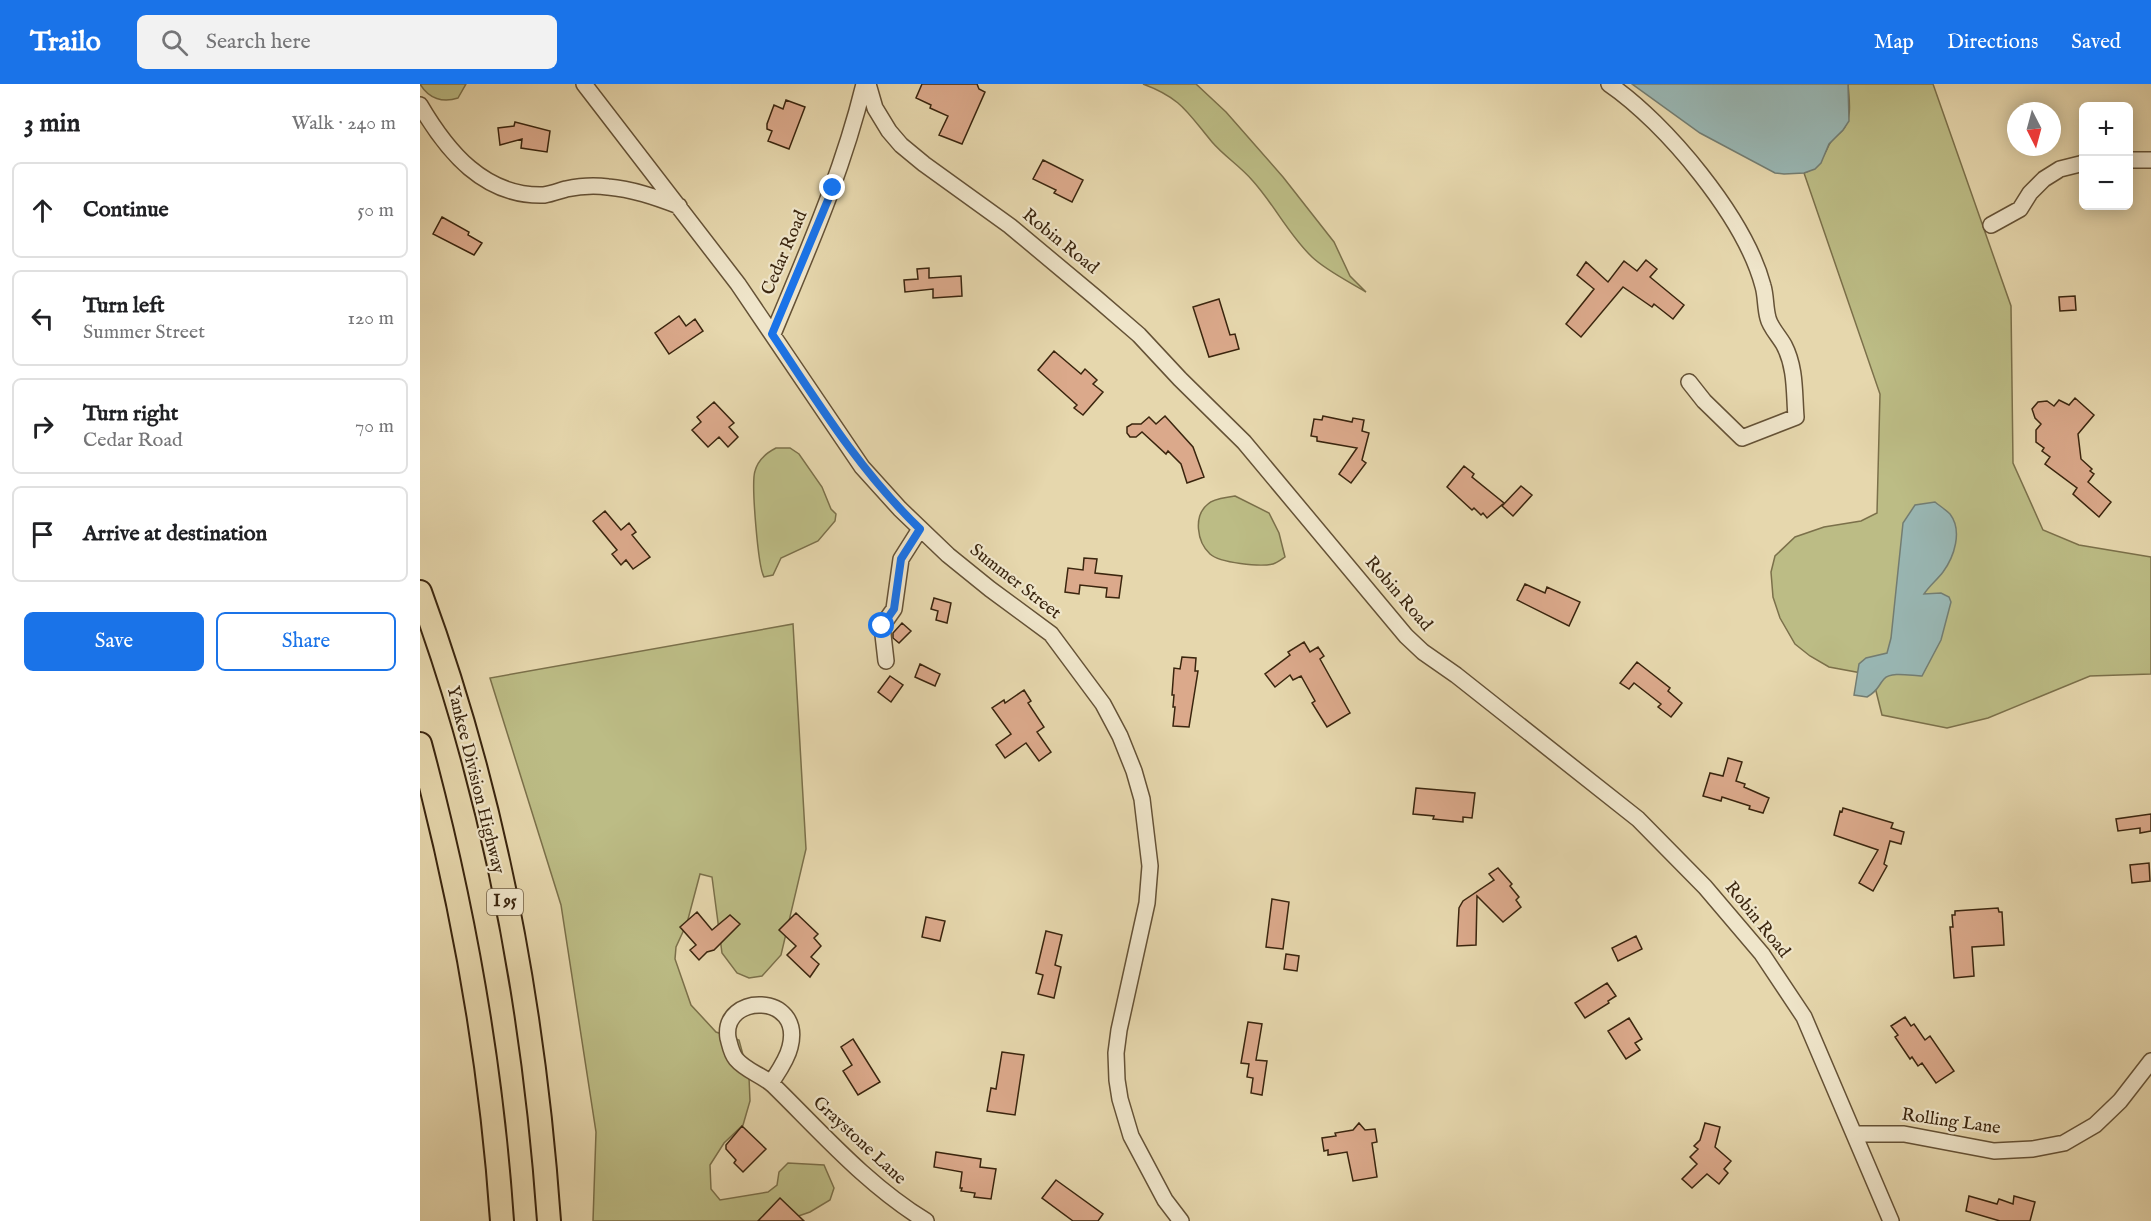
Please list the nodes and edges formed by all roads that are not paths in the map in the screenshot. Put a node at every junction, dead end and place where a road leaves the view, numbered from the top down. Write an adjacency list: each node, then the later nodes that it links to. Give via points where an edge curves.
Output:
1 (584, 84): 8 (street, Summer Street)
2 (866, 84): 10 (street, Cedar Road, via 833,188); 18 (street, Robin Road, via 875,108 901,145 1010,226 1095,297 1244,442 1406,636 1638,819 1705,886 1762,954 1804,1017)
3 (1609, 84): 11 (street, via 1637,104 1667,135 1702,177 1743,239 1763,285 1768,319 1785,346 1794,372 1796,417 1742,438)
4 (420, 105): 8 (street, via 461,163 509,190 546,195 584,186 607,187 647,194)
5 (2133, 160): 6 (street)
6 (2151, 160)
7 (2079, 164): 9 (street, via 2060,169 2044,179 2020,209)
8 (679, 206): 10 (street, Summer Street)
9 (1990, 225)
10 (772, 334): 12 (street, Summer Street, via 862,467)
11 (1689, 382)
12 (920, 529): 14 (street, via 901,559 894,609 882,626); 22 (street, Summer Street, via 981,582 1051,634 1103,704 1134,771 1142,799 1150,866 1147,903 1119,1030 1117,1080 1131,1136 1165,1200)
13 (420, 592): 20 (highway, Yankee Division Highway / I 95, via 460,714 500,876 528,1029)
14 (886, 661)
15 (420, 744): 19 (highway, I 95, via 451,866 476,995 492,1106)
16 (2151, 1061): 18 (street, Rolling Lane, via 2107,1114 2064,1143 1994,1150 1904,1134)
17 (771, 1083): 17 (street, Graystone Lane, via 790,1047 791,1035 782,1013 759,1003 737,1013 728,1025 728,1035 737,1060); 21 (street, Graystone Lane, via 868,1178 898,1204)
18 (1854, 1134): 23 (street, Robin Road)
19 (502, 1221)
20 (549, 1221)
21 (926, 1221)
22 (1181, 1221)
23 (1892, 1221)

